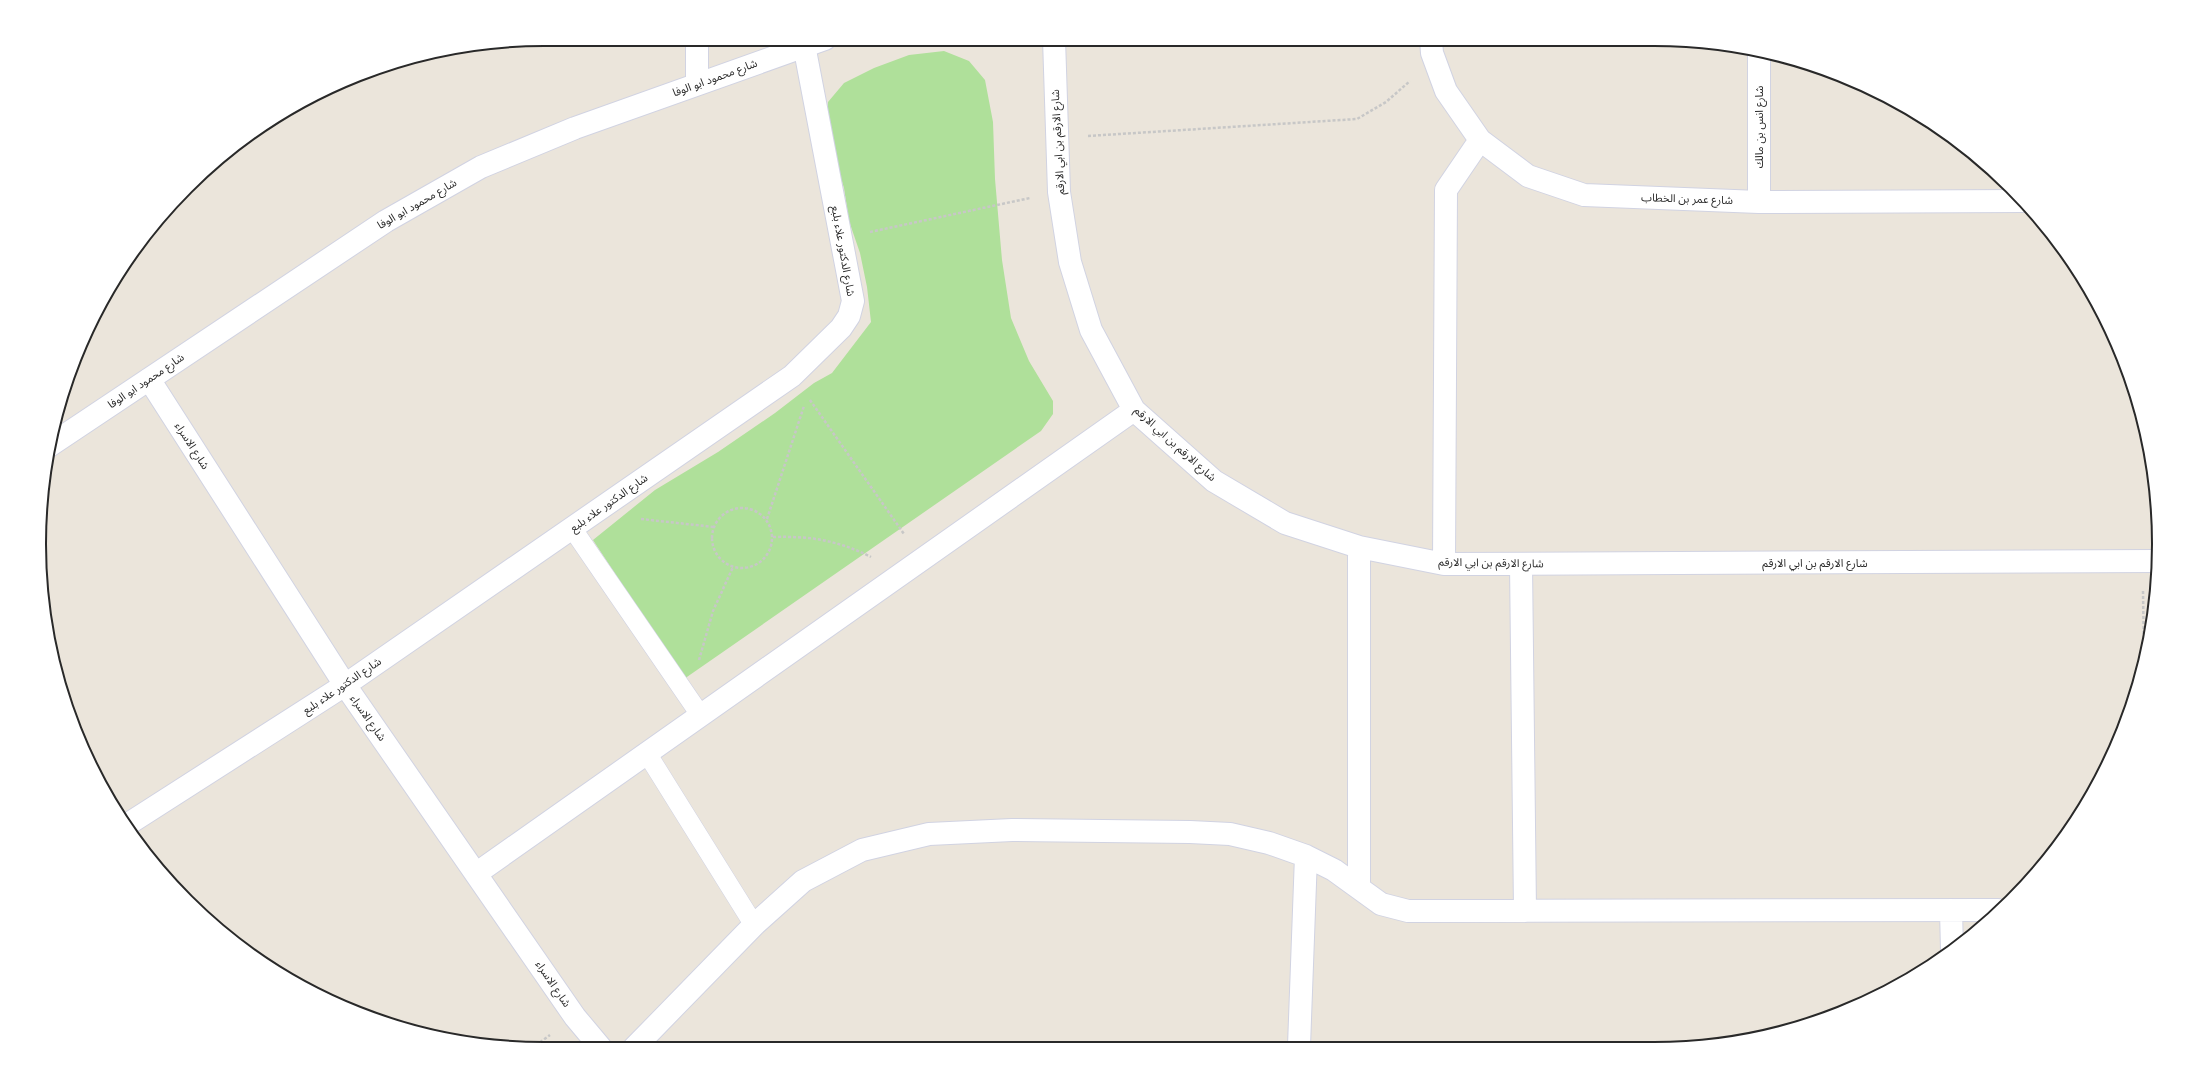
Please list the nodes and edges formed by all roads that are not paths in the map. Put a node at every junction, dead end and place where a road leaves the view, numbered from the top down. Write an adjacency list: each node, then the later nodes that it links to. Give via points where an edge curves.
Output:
1 (697, 46): 7 (street)
2 (804, 46): 7 (street, شارع محمود ابو الوفا)
3 (816, 46): 14 (street, شارع الدكتور علاء بلبع, via 841,238 853,301 849,316 841,328 792,376)
4 (1054, 46): 12 (street, شارع الارقم بن ابي الارقم, via 1059,192 1070,262 1091,330)
5 (1431, 47): 8 (street, شارع عمر بن الخطاب, via 1446,91)
6 (1759, 58): 10 (street, شارع انس بن مالك)
7 (697, 84): 11 (street, شارع محمود ابو الوفا, via 575,128 482,167 386,221)
8 (1480, 140): 10 (street, شارع عمر بن الخطاب, via 1528,176 1584,195); 17 (street, via 1446,190)
9 (2014, 201): 10 (street, شارع عمر بن الخطاب)
10 (1759, 202)
11 (149, 379): 13 (street, شارع محمود ابو الوفا); 19 (street, شارع الاسراء)
12 (1134, 410): 15 (street, شارع الارقم بن ابي الارقم, via 1214,481 1285,523); 20 (street, via 897,577)
13 (57, 440)
14 (572, 528): 19 (street, شارع الدكتور علاء بلبع); 20 (lane)
15 (1359, 547): 17 (street, شارع الارقم بن ابي الارقم); 25 (street)
16 (2150, 561): 18 (street, شارع الارقم بن ابي الارقم)
17 (1444, 564): 18 (street, شارع الارقم بن ابي الارقم)
18 (1521, 564): 28 (street)
19 (345, 685): 22 (street, شارع الدكتور علاء بلبع); 24 (street, شارع الاسراء)
20 (697, 711): 21 (street)
21 (648, 755): 24 (street); 29 (lane)
22 (131, 822)
23 (1306, 856): 25 (street, via 1334,870); 29 (street, via 1269,842 1230,834 1012,830 929,834 862,850 802,881); 33 (street)
24 (477, 873): 31 (street, شارع الاسراء, via 575,1017)
25 (1359, 887): 28 (street, via 1381,904 1408,911)
26 (1951, 910): 27 (street); 28 (street); 30 (street)
27 (1991, 910)
28 (1525, 911)
29 (754, 925): 32 (street)
30 (1952, 943)
31 (597, 1042)
32 (640, 1042)
33 (1299, 1042)

